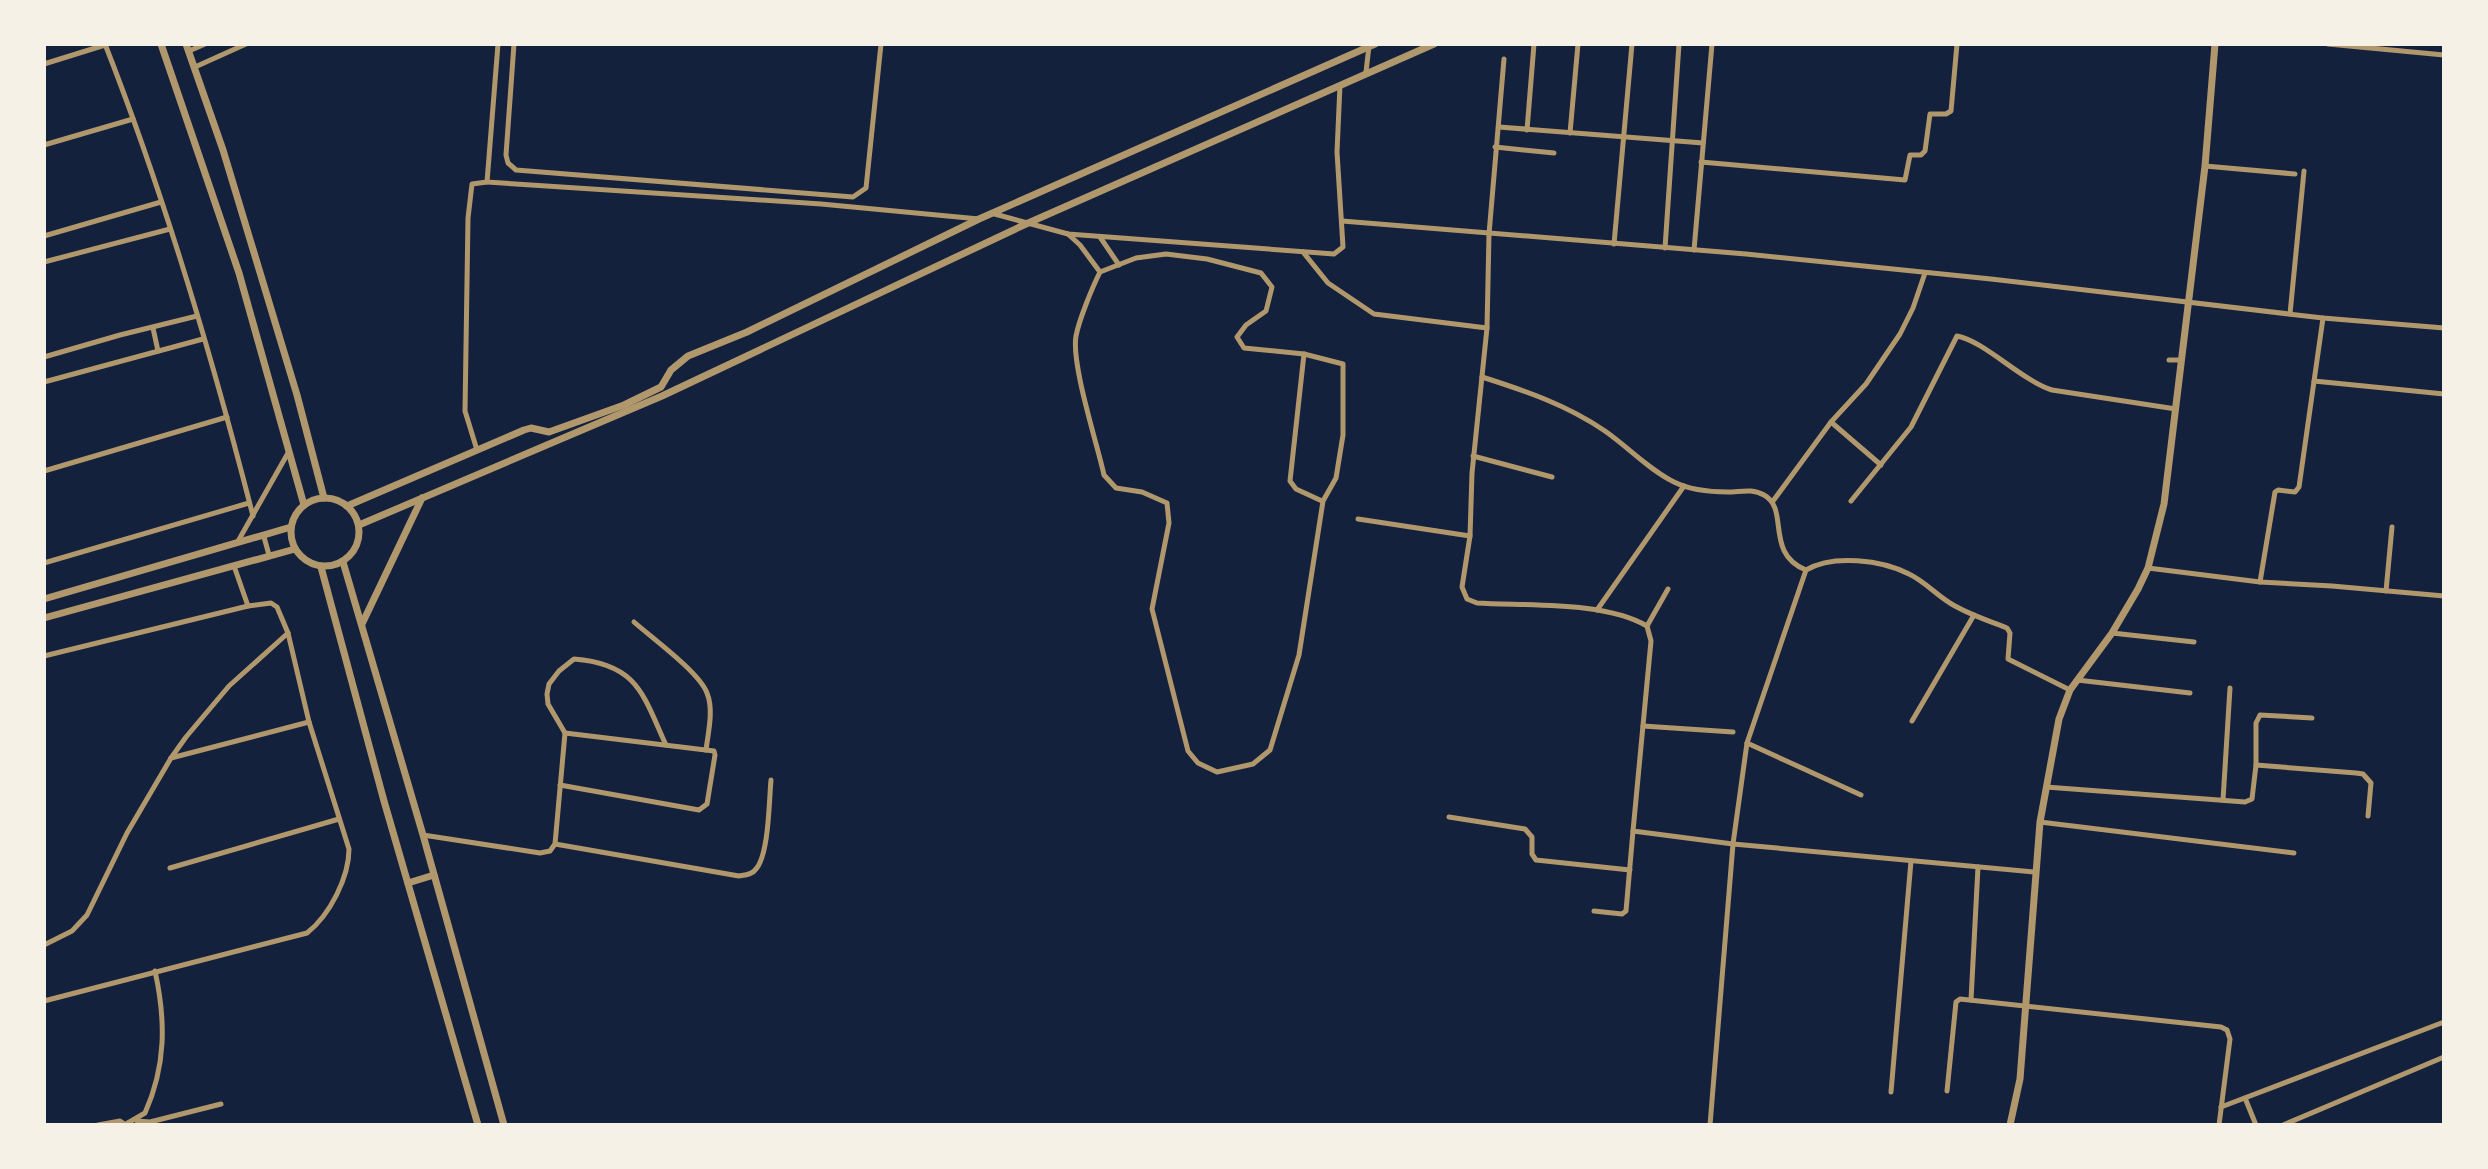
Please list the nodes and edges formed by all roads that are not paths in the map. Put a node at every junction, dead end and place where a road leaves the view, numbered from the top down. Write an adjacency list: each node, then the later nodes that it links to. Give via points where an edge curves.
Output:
1 (161, 44): 79 (street, via 239,273)
2 (205, 44): 18 (street)
3 (246, 44): 22 (street)
4 (498, 44): 39 (street)
5 (514, 44): 6 (street, via 506,155 516,170 853,197 866,188)
6 (881, 44)
7 (1434, 44): 23 (street)
8 (1534, 44): 27 (street)
9 (1578, 44): 28 (street)
10 (1632, 44): 29 (street)
11 (1679, 44): 30 (street)
12 (1712, 44): 31 (street)
13 (1957, 44): 35 (street, via 1951,111 1930,114 1925,151 1909,156 1905,180)
14 (2215, 44): 36 (street)
15 (2328, 44): 19 (street)
16 (105, 45): 21 (street); 25 (street)
17 (1371, 45): 23 (street); 41 (street)
18 (188, 47): 22 (street)
19 (2444, 55)
20 (1504, 59): 26 (street)
21 (44, 64)
22 (195, 67): 85 (street)
23 (1366, 72): 24 (street)
24 (1340, 84): 43 (street, via 1336,120); 44 (street)
25 (133, 119): 32 (street); 40 (street)
26 (1499, 127): 27 (street); 33 (street)
27 (1527, 130): 28 (street)
28 (1570, 133): 29 (street)
29 (1624, 137): 30 (street); 50 (street)
30 (1673, 141): 31 (street); 51 (street)
31 (1703, 143): 35 (street)
32 (44, 145)
33 (1495, 147): 34 (street); 47 (street)
34 (1554, 153)
35 (1701, 162): 52 (street)
36 (2205, 166): 38 (street); 58 (street)
37 (2304, 171): 59 (street)
38 (2295, 174)
39 (487, 182): 42 (street); 78 (street, via 472,184 468,218 465,411)
40 (161, 202): 45 (street); 48 (street)
41 (991, 213): 42 (street); 44 (street)
42 (979, 219): 78 (street, via 688,356 661,387 624,405 549,432 524,430)
43 (1342, 221): 47 (street); 53 (street, via 1340,252)
44 (1026, 224): 46 (street); 86 (street, via 662,396)
45 (170, 229): 54 (street); 60 (street)
46 (1068, 234): 49 (street); 56 (street)
47 (1489, 234): 50 (street); 63 (street)
48 (44, 236)
49 (1099, 237): 53 (street); 55 (street)
50 (1614, 244): 51 (street)
51 (1665, 248): 52 (street)
52 (1694, 250): 57 (street)
53 (1303, 252): 63 (street, via 1328,283 1374,314)
54 (44, 262)
55 (1119, 265): 56 (street); 67 (street, via 1166,254 1261,273 1272,287 1266,311 1237,337 1244,348)
56 (1100, 272): 87 (street, via 1076,335 1076,359 1104,475 1116,488 1167,503 1169,523 1152,609 1188,751 1217,772 1253,764 1270,750 1299,655)
57 (1925, 273): 58 (street); 77 (street, via 1900,334 1866,384)
58 (2186, 303): 59 (street); 70 (street)
59 (2290, 314): 61 (street)
60 (197, 316): 62 (street); 65 (street)
61 (2323, 318): 64 (street); 72 (street)
62 (153, 328): 66 (street); 68 (street)
63 (1487, 328): 71 (street)
64 (2444, 328)
65 (203, 339): 66 (street); 76 (street)
66 (158, 351): 73 (street)
67 (1304, 354): 87 (street, via 1290,481); 87 (street, via 1343,364 1343,435 1336,478)
68 (44, 357)
69 (2169, 360): 70 (street)
70 (2181, 360): 75 (street)
71 (1482, 377): 80 (street); 84 (street, via 1583,417)
72 (2314, 381): 74 (street); 109 (street, via 2299,487 2295,492 2276,490)
73 (44, 382)
74 (2444, 394)
75 (2176, 409): 81 (street, via 2052,390 1957,336 1911,427); 107 (street, via 2164,504)
76 (227, 417): 82 (street); 90 (street)
77 (1831, 422): 81 (street); 88 (street)
78 (477, 450): 92 (street)
79 (288, 453): 91 (street); 93 (street)
80 (1473, 456): 83 (street); 98 (street)
81 (1881, 465): 89 (street)
82 (44, 471)
83 (1552, 477)
84 (1684, 486): 88 (street, via 1756,492); 115 (street)
85 (324, 498): 91 (street); 92 (street)
86 (422, 498): 95 (street); 119 (street)
87 (1323, 501)
88 (1773, 501): 108 (street, via 1782,548)
89 (1851, 501)
90 (249, 503): 93 (street); 104 (street)
91 (304, 505): 96 (street)
92 (347, 506): 95 (street)
93 (253, 516): 100 (street)
94 (1358, 519): 98 (street)
95 (359, 525): 103 (street, via 357,546)
96 (291, 527): 99 (street); 101 (street)
97 (2392, 527): 111 (street)
98 (1470, 536): 115 (street, via 1462,587 1467,599)
99 (264, 537): 100 (street); 102 (street)
100 (236, 544): 113 (street)
101 (295, 549): 102 (street); 106 (street)
102 (269, 555): 105 (street)
103 (343, 562): 106 (street); 119 (street)
104 (44, 563)
105 (234, 566): 114 (street); 117 (street)
106 (321, 567): 160 (street)
107 (2148, 568): 109 (street); 122 (street)
108 (1806, 570): 116 (street, via 1834,561 1897,569); 135 (street)
109 (2260, 582): 111 (street)
110 (1668, 589): 120 (street)
111 (2386, 591): 112 (street)
112 (2444, 596)
113 (44, 599)
114 (248, 606): 121 (street, via 277,607); 124 (street)
115 (1597, 610): 120 (street)
116 (1974, 615): 127 (street, via 2009,630 2006,654 2011,662); 130 (street)
117 (44, 618)
118 (634, 622): 137 (street, via 707,692)
119 (362, 624): 150 (street)
120 (1647, 626): 132 (street, via 1651,641)
121 (288, 633): 131 (street); 138 (street, via 229,686)
122 (2112, 633): 123 (street); 125 (street)
123 (2194, 642)
124 (44, 656)
125 (2076, 680): 127 (street); 128 (street)
126 (2230, 688): 144 (street)
127 (2070, 690): 142 (street)
128 (2190, 693)
129 (2312, 718): 139 (street, via 2260,715)
130 (1912, 721)
131 (309, 722): 138 (street); 147 (street)
132 (1643, 726): 133 (street); 149 (street)
133 (1733, 732)
134 (565, 733): 136 (street); 136 (street, via 548,704 549,684 567,663 590,660 625,674 640,687); 141 (street)
135 (1747, 743): 143 (street); 152 (street)
136 (666, 745): 137 (street)
137 (706, 750): 141 (street, via 715,755 707,804 699,810)
138 (171, 758): 162 (street, via 87,915 72,931)
139 (2256, 765): 144 (street, via 2252,799); 145 (street, via 2363,774 2371,783)
140 (771, 780): 151 (street, via 763,855 749,875)
141 (560, 785): 151 (street)
142 (2045, 787): 144 (street); 148 (street)
143 (1861, 795)
144 (2223, 800)
145 (2368, 816)
146 (1449, 817): 157 (street, via 1525,829 1536,860)
147 (339, 819): 156 (street); 163 (street, via 349,865 314,928)
148 (2040, 822): 153 (street); 158 (street)
149 (1633, 831): 152 (street); 157 (street)
150 (423, 835): 151 (street, via 540,853); 159 (street)
151 (555, 844)
152 (1733, 844): 154 (street); 179 (street)
153 (2294, 853)
154 (1911, 861): 155 (street); 170 (street)
155 (1978, 867): 158 (street); 164 (street)
156 (170, 868)
157 (1630, 870): 161 (street, via 1626,911)
158 (2035, 872): 166 (street)
159 (434, 875): 160 (street); 178 (street)
160 (408, 883): 177 (street)
161 (1594, 911)
162 (44, 945)
163 (155, 971): 165 (street); 174 (street, via 164,1036 149,1105)
164 (1971, 1000): 166 (street); 169 (street, via 1956,1002)
165 (44, 1001)
166 (2027, 1005): 173 (street, via 2227,1030); 180 (street)
167 (2444, 1022): 171 (street)
168 (2444, 1057): 183 (street)
169 (1947, 1091)
170 (1891, 1092)
171 (2245, 1098): 173 (street); 182 (street)
172 (221, 1104): 174 (street)
173 (2221, 1107): 181 (street)
174 (136, 1121): 176 (street)
175 (98, 1125): 176 (street)
176 (126, 1125)
177 (478, 1125)
178 (504, 1125)
179 (1710, 1125)
180 (2010, 1125)
181 (2219, 1125)
182 (2256, 1125)
183 (2283, 1125)

